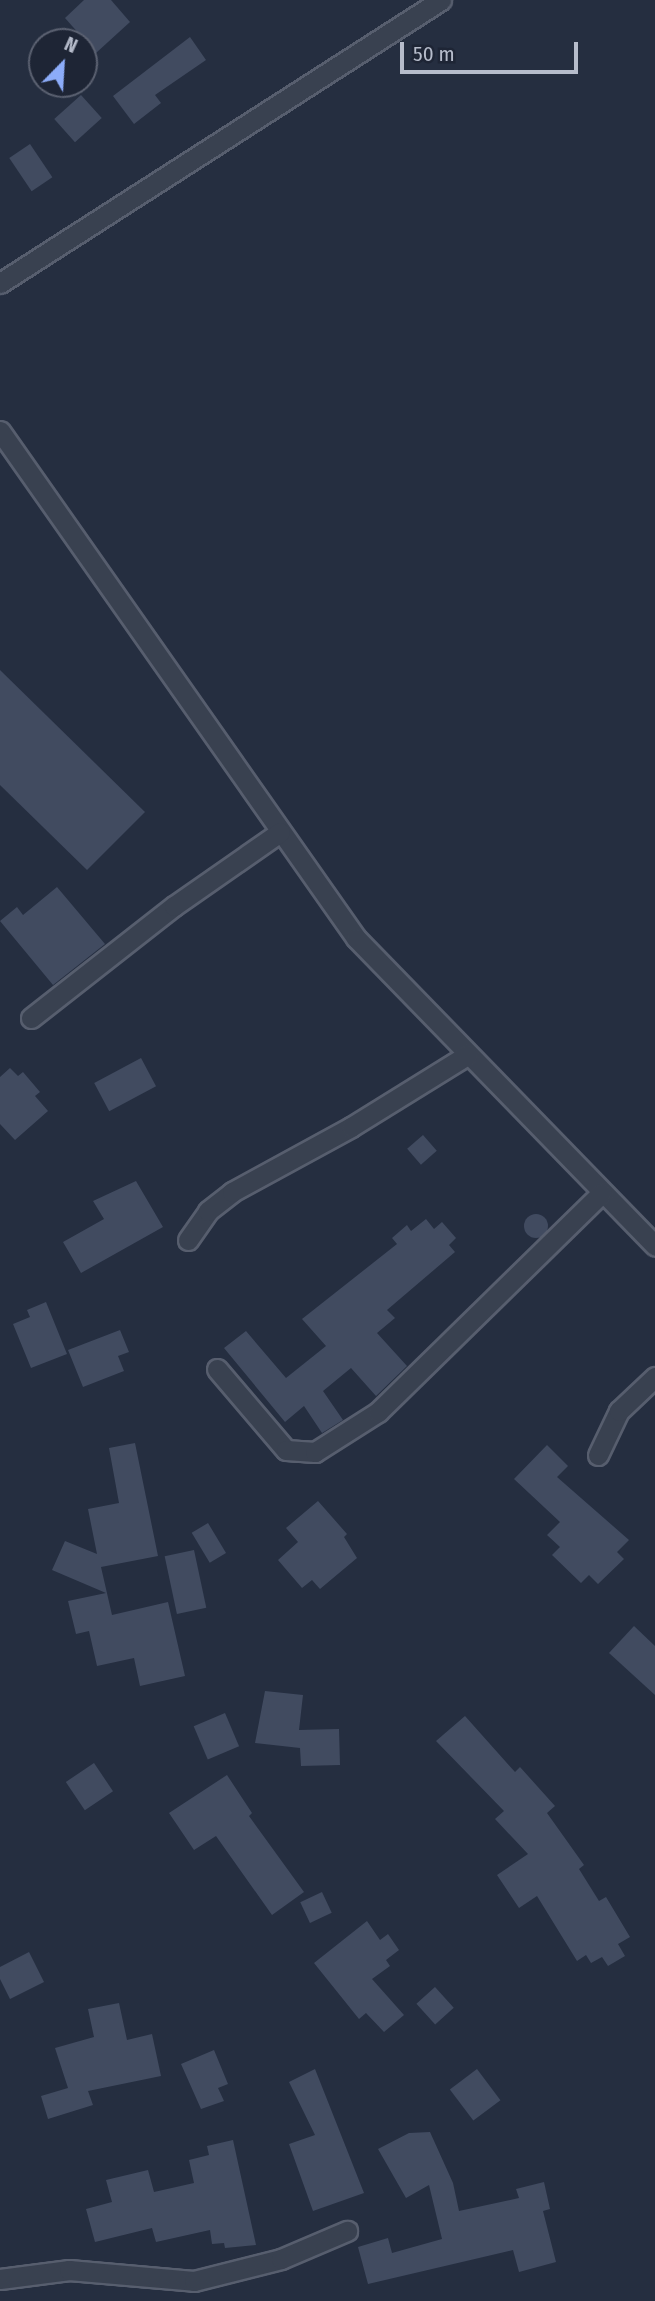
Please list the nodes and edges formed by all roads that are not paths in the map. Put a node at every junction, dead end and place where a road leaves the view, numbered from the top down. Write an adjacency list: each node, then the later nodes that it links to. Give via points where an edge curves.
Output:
1 (441, 0): 2 (street)
2 (0, 283)
3 (0, 431): 4 (street)
4 (280, 832): 5 (street, via 174,906); 6 (street, via 356,938)
5 (31, 1018)
6 (467, 1055): 7 (street); 8 (street, via 351,1127 232,1192 208,1210)
7 (602, 1193): 9 (street); 10 (street, via 378,1412 315,1452 286,1450)
8 (188, 1240)
9 (655, 1246)
10 (217, 1369)
11 (655, 1377): 12 (street, via 619,1411)
12 (598, 1455)
13 (347, 2231): 14 (street, via 281,2259 194,2281 69,2270)
14 (0, 2279)

